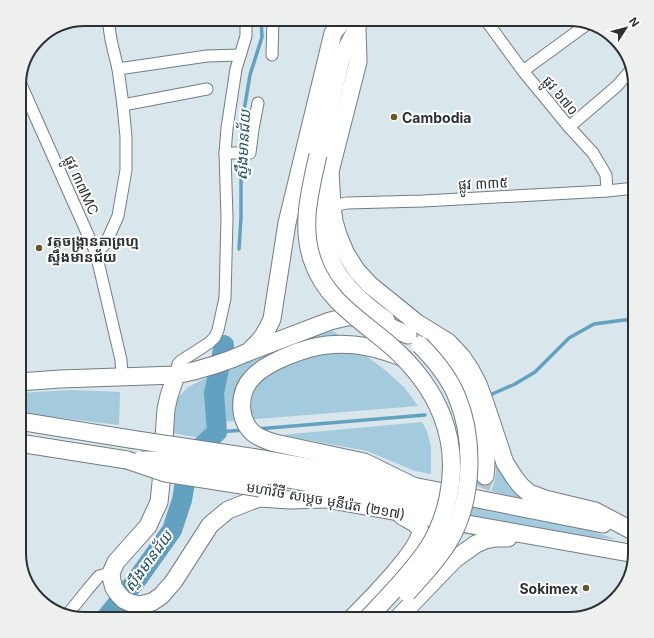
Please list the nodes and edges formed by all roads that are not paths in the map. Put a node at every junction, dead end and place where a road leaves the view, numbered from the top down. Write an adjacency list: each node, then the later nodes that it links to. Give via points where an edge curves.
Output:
1 (109, 26): 11 (street)
2 (246, 26): 9 (street, via 246,36)
3 (273, 26): 10 (street)
4 (346, 26): 26 (main road, via 333,33 287,223 272,319 266,334)
5 (352, 26): 27 (main road, bridge, via 341,58 308,198 306,216 309,252 319,277 342,306)
6 (354, 26): 20 (main road, via 358,62)
7 (490, 26): 12 (street, ផ្លូវ ៦៧០)
8 (583, 28): 12 (street)
9 (240, 55): 11 (street, via 207,56); 19 (street, via 227,128)
10 (272, 55)
11 (118, 69): 17 (street)
12 (523, 72): 18 (street, ផ្លូវ ៦៧០)
13 (627, 75): 18 (street)
14 (207, 89): 17 (street)
15 (26, 96): 24 (street, ផ្លូវ ៣៧MC)
16 (258, 104): 19 (street, via 250,153)
17 (123, 105): 24 (street, via 126,170 118,216 106,243)
18 (569, 127): 22 (street, ផ្លូវ ៦៧០, via 593,153 606,175)
19 (228, 153): 28 (street, via 225,298 218,330 215,338 178,364)
20 (330, 171): 23 (main road); 25 (main road, via 324,195 322,230 331,261 347,287 370,308)
21 (628, 189): 22 (street, ផ្លូវ ៣៣៥)
22 (607, 191): 23 (street, ផ្លូវ ៣៣៥, via 347,203)
23 (332, 206): 25 (main road, via 338,235 357,271)
24 (96, 253): 29 (street, ផ្លូវ ៣៧MC, via 121,360)
25 (415, 334): 26 (main road, via 374,320 347,317); 34 (main road, via 442,350 468,390 484,444); 39 (main road, via 448,342 462,357 478,384 506,463 521,486 529,493 595,511); 48 (main road, bridge, via 441,369 462,409 468,444 468,482 456,529 442,553)
26 (240, 355): 28 (main road, via 194,371)
27 (404, 358): 35 (main road, via 384,350 355,344 328,345 303,351 280,359 253,377 243,393 242,413 253,433 264,439 364,462); 47 (main road, bridge, via 429,389 446,426 451,455 450,488 446,509 429,547 409,574)
28 (176, 374): 29 (main road); 43 (main road, via 166,409 159,502 148,526 116,562)
29 (122, 376): 30 (main road)
30 (26, 381)
31 (26, 422): 33 (main road, មហាវិថី សម្តេច មុនីរ៉េត (២១៧), bridge, via 130,439)
32 (26, 444): 33 (main road, bridge, via 127,460 167,460)
33 (261, 474): 35 (main road, មហាវិថី សម្តេច មុនីរ៉េត (២១៧)); 36 (main road, មហាវិថី សម្តេច មុនីរ៉េត (២១៧)); 37 (main road)
34 (484, 476)
35 (413, 486): 40 (main road, មហាវិថី សម្តេច មុនីរ៉េត (២១៧))
36 (325, 499): 38 (main road, មហាវិថី សម្តេច មុនីរ៉េត (២១៧)); 45 (main road, via 260,498 228,510 210,525 174,581 161,596)
37 (432, 506)
38 (395, 512): 41 (main road, មហាវិថី សម្តេច មុនីរ៉េត (២១៧)); 46 (main road, via 420,529 419,540 410,554)
39 (628, 528)
40 (628, 529)
41 (530, 536): 42 (main road, មហាវិថី សម្តេច មុនីរ៉េត (២១៧)); 49 (main road, via 496,538 476,544 455,559)
42 (628, 553)
43 (111, 573): 44 (street, via 100,576); 45 (main road, via 118,595)
44 (70, 610)
45 (139, 610)
46 (357, 612)
47 (374, 612)
48 (389, 612)
49 (404, 612)

